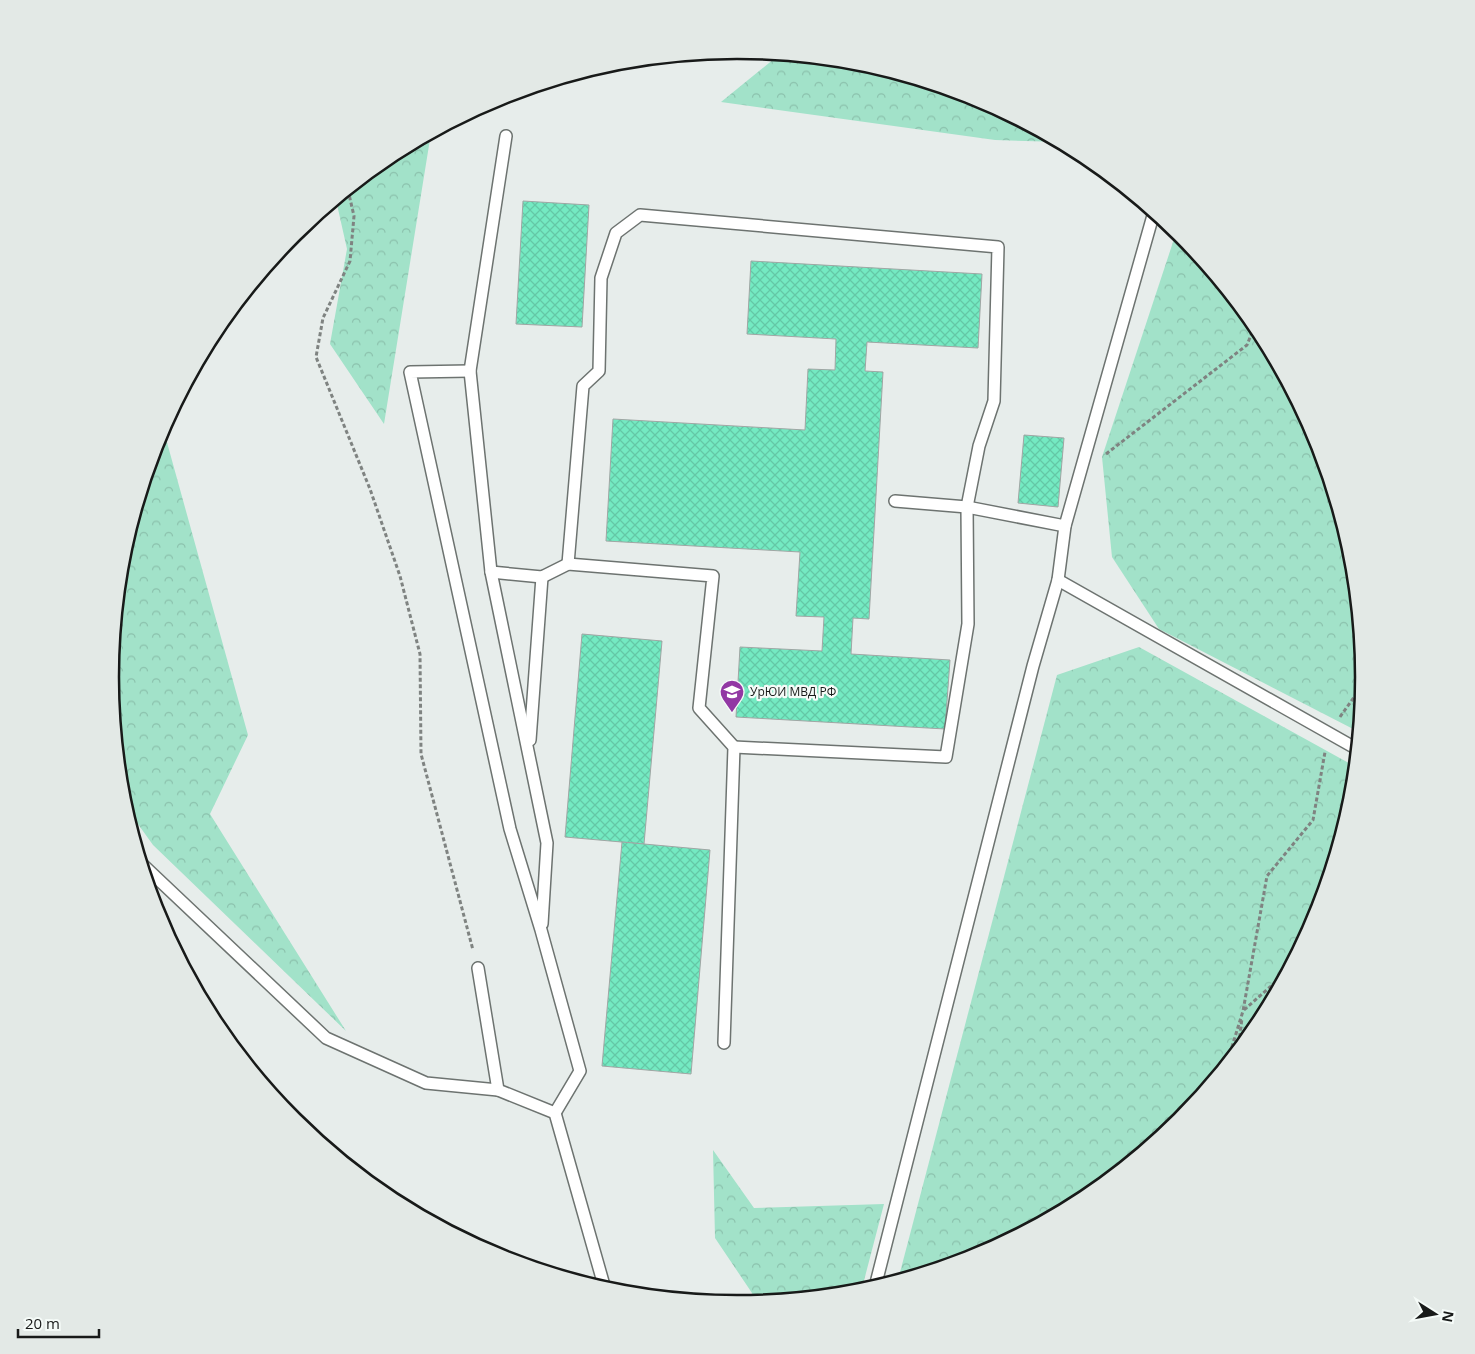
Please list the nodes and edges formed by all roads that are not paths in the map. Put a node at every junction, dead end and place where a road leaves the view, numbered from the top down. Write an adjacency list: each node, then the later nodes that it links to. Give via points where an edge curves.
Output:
1 (506, 136): 3 (lane)
2 (1152, 219): 6 (lane)
3 (470, 371): 8 (lane); 15 (lane, via 410,372 510,829)
4 (895, 501): 5 (lane)
5 (967, 507): 6 (lane); 7 (lane, via 979,446 994,401 998,247 640,215 616,233 601,278 599,371 583,386); 12 (lane, via 968,624 946,757)
6 (1065, 526): 10 (lane)
7 (568, 564): 9 (lane); 12 (lane, via 713,576 699,708)
8 (491, 572): 9 (lane); 13 (lane)
9 (542, 577): 13 (lane)
10 (1058, 580): 11 (lane); 20 (lane, via 1030,676)
11 (1351, 745)
12 (734, 747): 17 (lane)
13 (529, 754): 15 (lane, via 547,843)
14 (151, 872): 18 (lane, via 326,1038 426,1083)
15 (541, 930): 19 (lane, via 580,1071)
16 (478, 968): 18 (lane)
17 (724, 1043)
18 (498, 1090): 19 (lane)
19 (555, 1113): 21 (lane)
20 (877, 1279)
21 (602, 1280)

